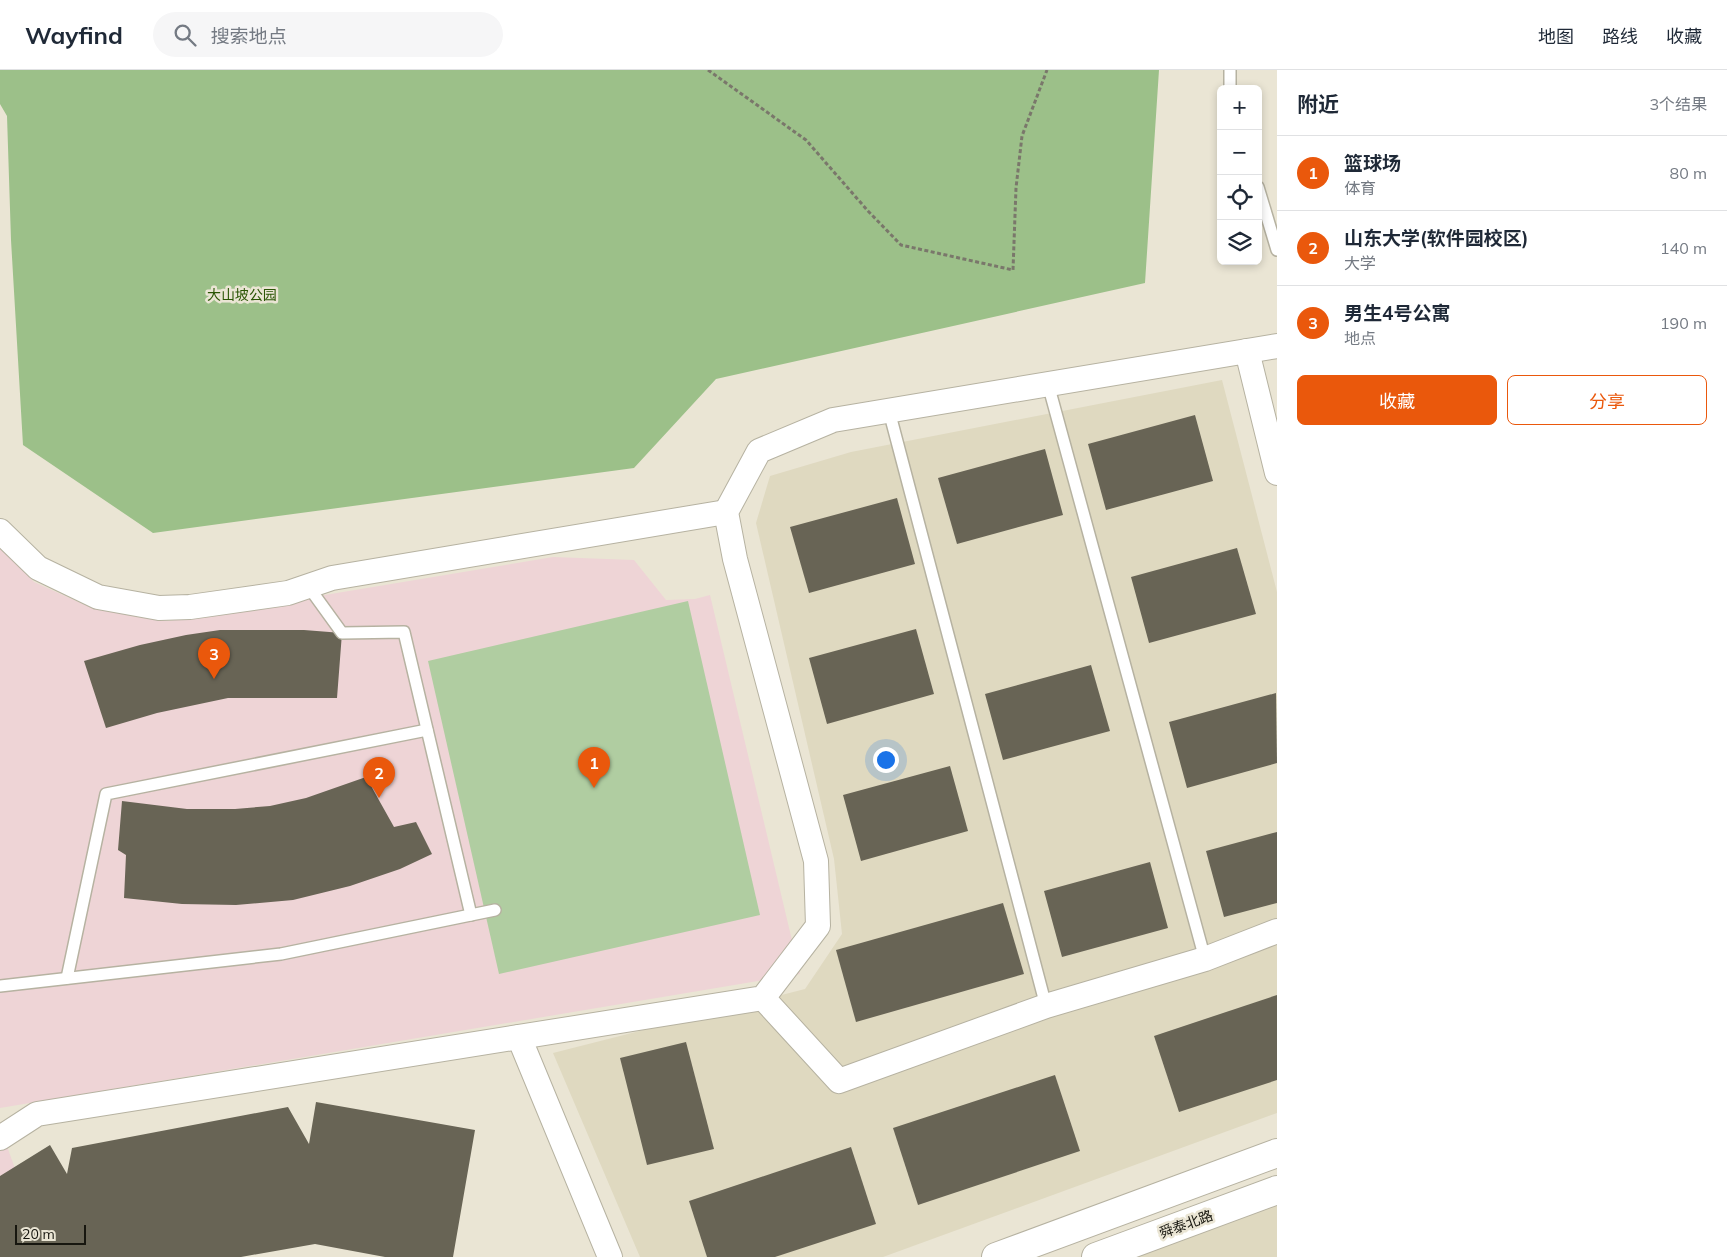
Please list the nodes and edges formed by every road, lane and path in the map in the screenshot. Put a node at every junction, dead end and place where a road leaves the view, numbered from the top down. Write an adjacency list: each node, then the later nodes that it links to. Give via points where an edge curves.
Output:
1 (708, 70): 2 (path, via 806,140 901,245 1013,270 1016,188 1022,136)
2 (1048, 70)
3 (1230, 70): 4 (lane)
4 (1230, 85)
5 (1262, 200): 6 (lane)
6 (1277, 250)
7 (1277, 346): 8 (street)
8 (1247, 350): 9 (street); 11 (street)
9 (1048, 384): 10 (street); 19 (lane)
10 (889, 411): 12 (street, via 833,420 759,451); 23 (lane)
11 (1277, 473)
12 (726, 512): 14 (street, via 411,564 332,578); 22 (street, via 816,862 818,926)
13 (0, 531): 14 (street, via 38,568 98,597 159,608 288,593)
14 (308, 586): 15 (lane, via 342,633 404,632)
15 (427, 730): 17 (lane); 20 (lane, via 106,794)
16 (495, 910): 17 (lane)
17 (472, 915): 20 (lane, via 281,954)
18 (1277, 931): 19 (street)
19 (1205, 959): 23 (street)
20 (66, 978): 21 (lane)
21 (0, 986)
22 (763, 998): 23 (street, via 839,1081); 24 (street)
23 (1046, 1006)
24 (519, 1037): 25 (street, via 37,1114); 28 (street)
25 (0, 1138)
26 (1277, 1153): 29 (main road)
27 (1277, 1190): 30 (main road, 舜泰北路)
28 (610, 1257)
29 (996, 1257)
30 (1096, 1257)

